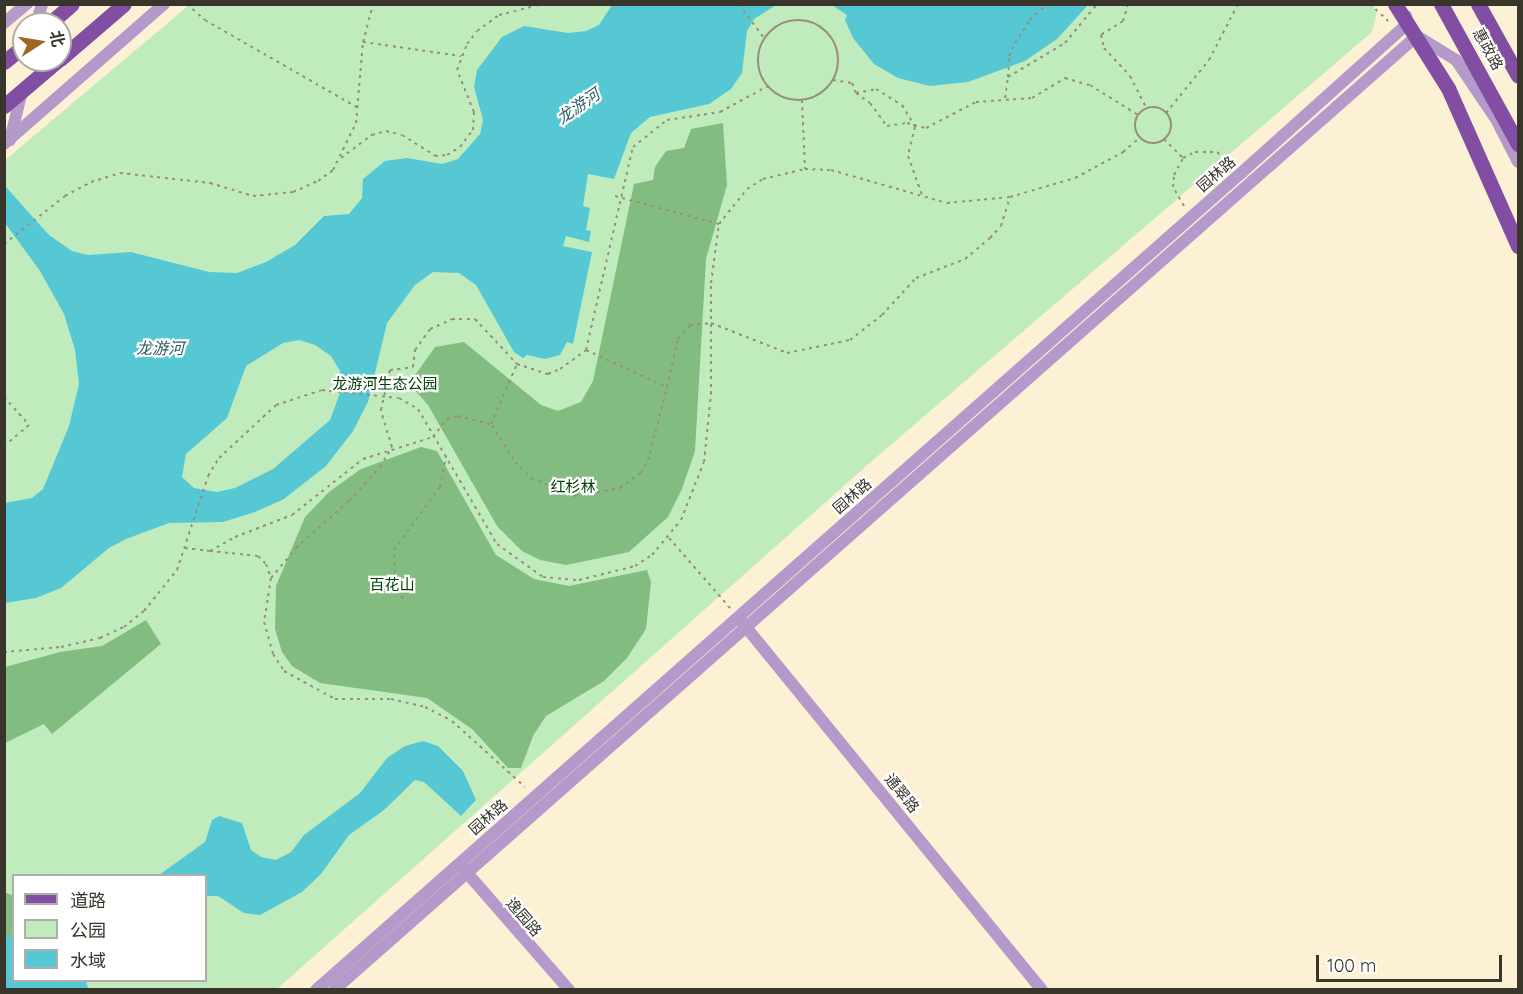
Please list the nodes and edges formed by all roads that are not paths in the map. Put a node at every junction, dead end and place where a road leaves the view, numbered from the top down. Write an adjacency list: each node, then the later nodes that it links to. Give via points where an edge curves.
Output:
1 (27, 4): 8 (street)
2 (124, 4): 10 (main road)
3 (164, 4): 15 (street)
4 (1395, 4): 9 (main road)
5 (1403, 4): 9 (street)
6 (1441, 4): 16 (main road, 惠政路)
7 (1478, 4): 12 (main road, 惠政路)
8 (4, 23)
9 (1408, 30): 17 (street, via 1456,60 1496,119); 18 (main road, via 1472,137); 19 (street, 园林路); 19 (street, 园林路, via 1191,216)
10 (72, 48)
11 (44, 72): 13 (main road)
12 (1518, 76)
13 (22, 91): 14 (main road); 15 (street)
14 (4, 106)
15 (7, 142)
16 (1518, 144)
17 (1518, 162)
18 (1518, 246)
19 (741, 621): 20 (street, 园林路); 20 (street, 园林路, via 535,796); 24 (street, 通翠路)
20 (462, 868): 21 (street, 园林路); 22 (street, 园林路); 23 (street, 逸园路)
21 (316, 990)
22 (334, 990)
23 (568, 990)
24 (1042, 990)

